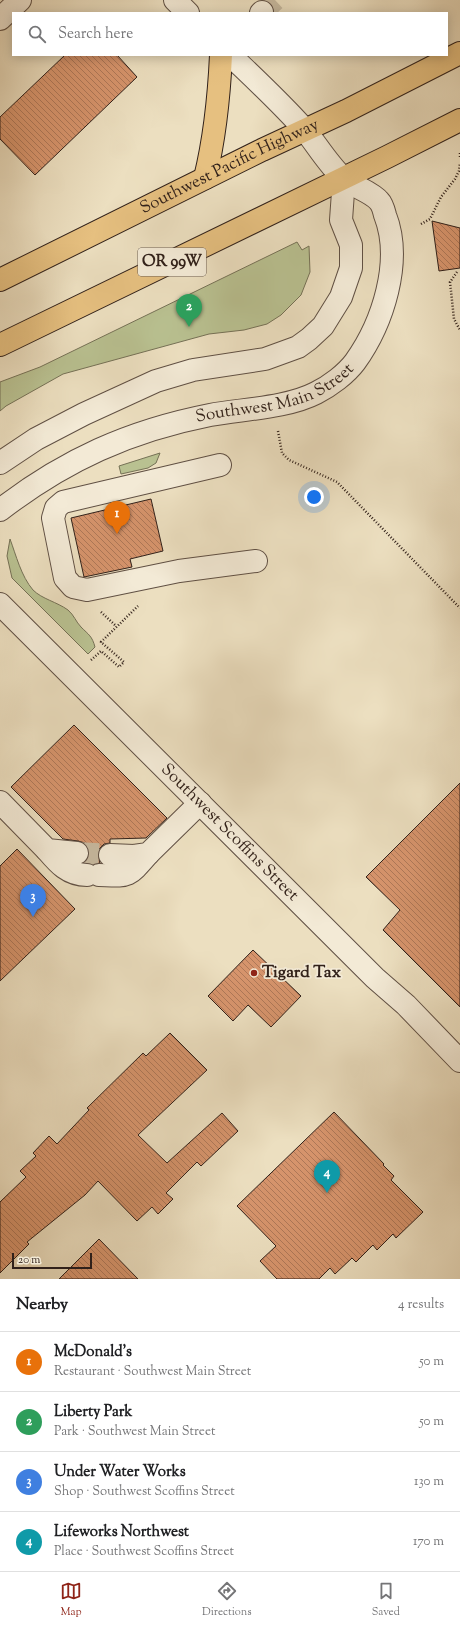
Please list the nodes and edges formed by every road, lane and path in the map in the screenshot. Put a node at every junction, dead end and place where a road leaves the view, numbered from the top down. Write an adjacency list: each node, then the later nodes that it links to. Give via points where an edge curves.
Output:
1 (20, 0): 4 (street)
2 (175, 0): 3 (street)
3 (187, 12)
4 (0, 19)
5 (460, 53): 9 (highway, Southwest Pacific Highway)
6 (221, 56): 13 (highway, via 214,141)
7 (231, 56): 9 (street, Southwest Main Street)
8 (460, 120): 14 (highway, OR 99W)
9 (305, 130): 13 (highway, Southwest Pacific Highway); 14 (street, Southwest Main Street)
10 (460, 153): 11 (path)
11 (460, 159)
12 (460, 163): 15 (path, via 455,179 441,197 430,219)
13 (205, 178): 17 (highway, Southwest Pacific Highway)
14 (344, 178): 19 (highway, OR 99W); 20 (street, Southwest Main Street, via 379,201 388,224 392,265 384,305 374,332 355,363 340,377 315,393 288,403); 21 (street, Southwest Main Street, via 342,220 351,245 351,268 342,297 323,326 309,339 298,347 265,358 193,370 156,381 36,439)
15 (421, 224)
16 (457, 272): 18 (path, via 450,282 454,319)
17 (0, 280)
18 (460, 330)
19 (0, 345)
20 (273, 405): 23 (street, Southwest Main Street, via 161,427 121,440 76,460 30,487); 27 (path, via 282,454 289,460 337,482)
21 (0, 463)
22 (220, 465): 24 (street, via 63,502 56,508 53,518 65,578 73,587 87,590 179,571)
23 (0, 510)
24 (256, 561)
25 (143, 601): 28 (path, via 101,642 124,662 119,667 101,651)
26 (0, 604): 30 (street, Southwest Scoffins Street)
27 (460, 608)
28 (91, 660)
29 (0, 802): 31 (street)
30 (200, 803): 33 (street); 35 (street, Southwest Scoffins Street)
31 (47, 850): 32 (street); 33 (street, via 61,866 80,875 125,876 133,872)
32 (77, 853)
33 (148, 854): 34 (street)
34 (110, 855)
35 (460, 1061)

